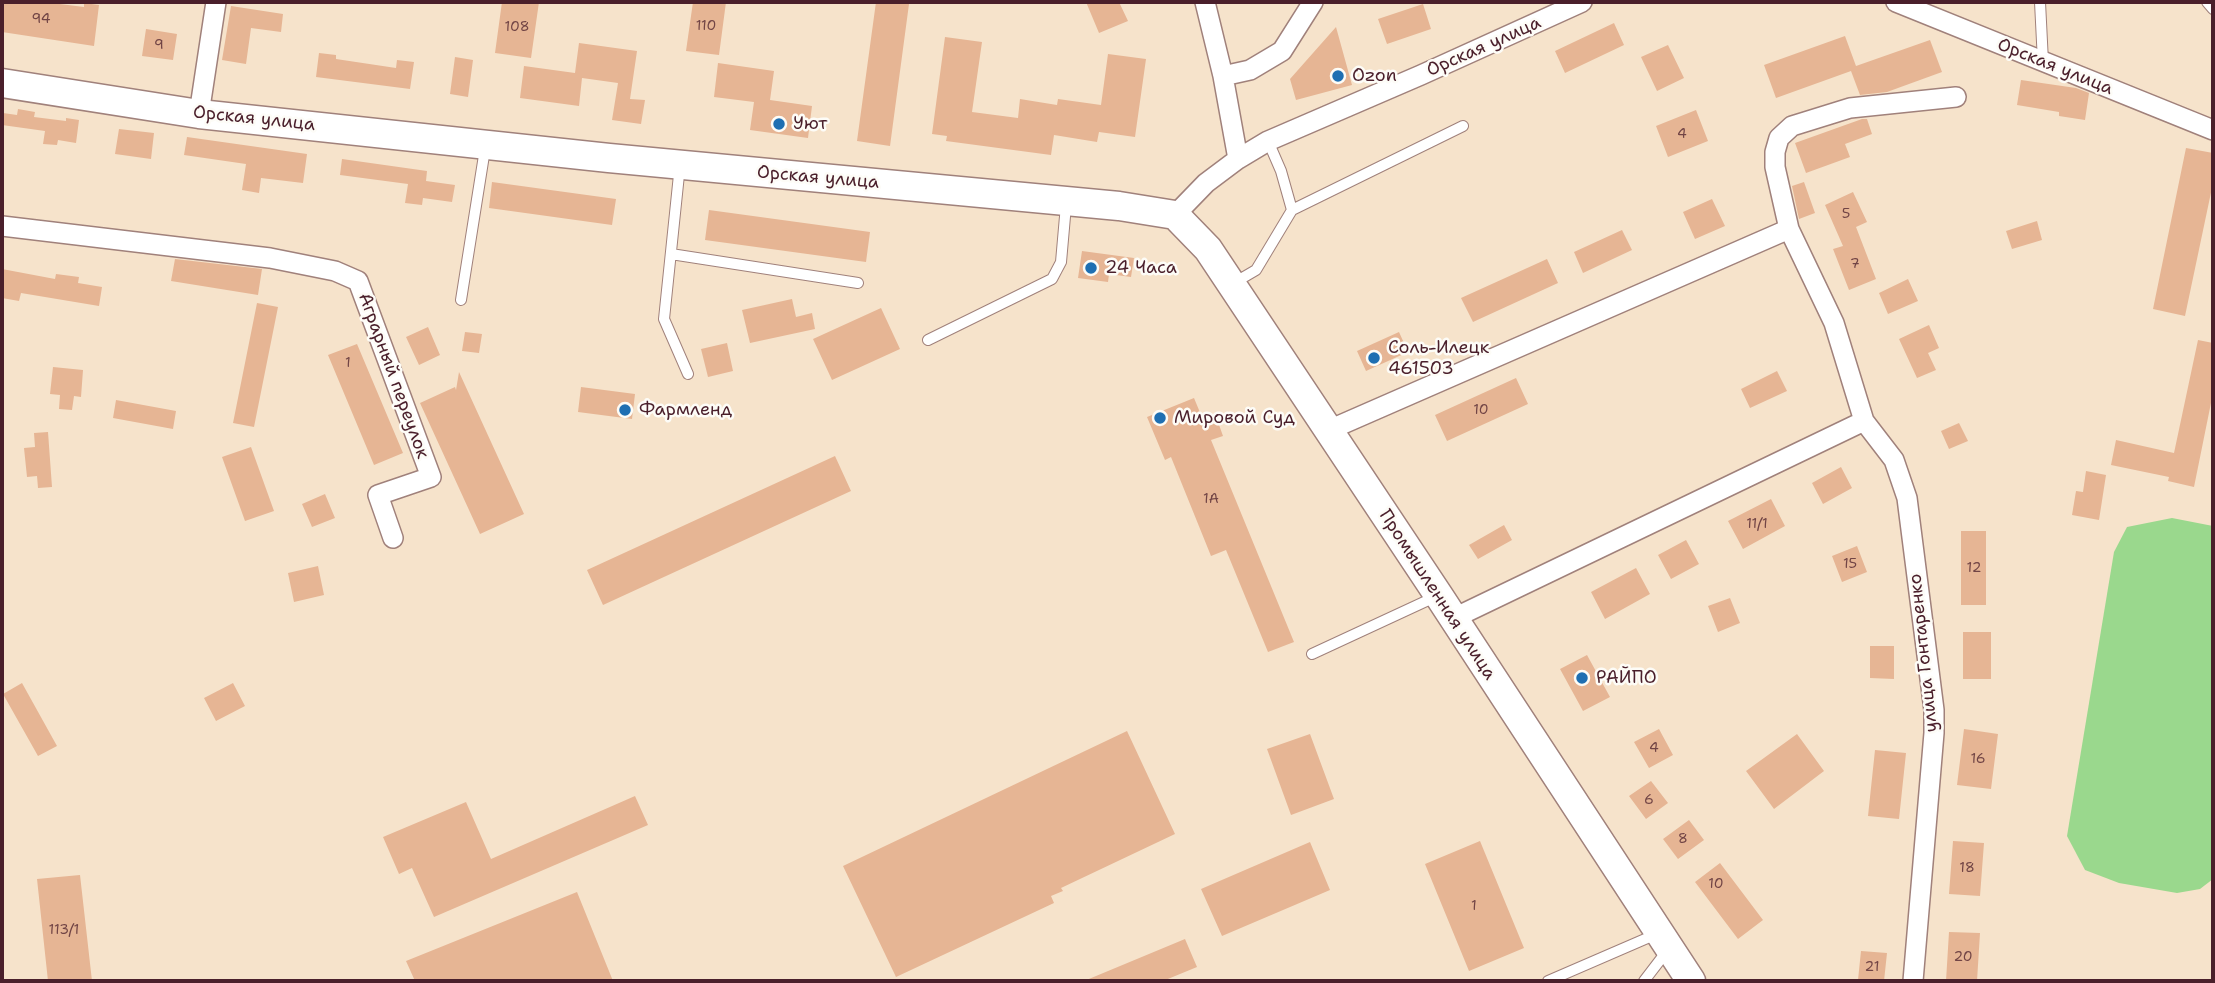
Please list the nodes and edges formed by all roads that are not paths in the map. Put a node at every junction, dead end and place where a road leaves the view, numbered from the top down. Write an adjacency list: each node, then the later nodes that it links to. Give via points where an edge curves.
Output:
1 (216, 2): 13 (street)
2 (1205, 2): 10 (street)
3 (1313, 2): 10 (street, via 1282,51 1250,70)
4 (1582, 2): 16 (street, Орская улица)
5 (1896, 2): 9 (street, Орская улица)
6 (2040, 2): 9 (lane)
7 (2207, 2): 8 (lane)
8 (2213, 9)
9 (2043, 62): 15 (street, Орская улица)
10 (1223, 76): 18 (street)
11 (2, 83): 13 (street, Орская улица)
12 (1956, 97): 24 (street, улица Гонтаренко, via 1850,108 1792,126 1779,138 1775,152)
13 (199, 114): 17 (street, Орская улица)
14 (1463, 126): 21 (lane)
15 (2213, 130)
16 (1268, 141): 18 (street, Орская улица); 21 (lane)
17 (486, 145): 19 (street, Орская улица); 28 (lane)
18 (1238, 159): 22 (street, Орская улица)
19 (680, 165): 20 (street, Орская улица); 25 (lane)
20 (1067, 201): 22 (street, Орская улица); 29 (lane, via 1061,262 1052,279)
21 (1292, 210): 27 (lane, via 1256,270)
22 (1175, 215): 27 (street, Промышленная улица, via 1208,249)
23 (2, 226): 33 (street, Аграрный переулок, via 270,258 335,271 358,281 431,477 378,495)
24 (1788, 229): 31 (street, улица Гонтаренко, via 1834,323); 32 (street)
25 (671, 254): 26 (lane); 30 (lane, via 664,319)
26 (858, 283)
27 (1232, 285): 32 (street, Промышленная улица)
28 (461, 300)
29 (929, 340)
30 (688, 374)
31 (1864, 421): 34 (street); 40 (street, улица Гонтаренко, via 1894,460 1907,498 1934,710)
32 (1329, 430): 34 (street, Промышленная улица)
33 (393, 538)
34 (1445, 607): 35 (lane); 36 (street, Промышленная улица)
35 (1312, 654)
36 (1664, 940): 37 (lane); 38 (lane); 39 (street, Промышленная улица)
37 (1548, 981)
38 (1644, 981)
39 (1691, 981)
40 (1913, 981)

